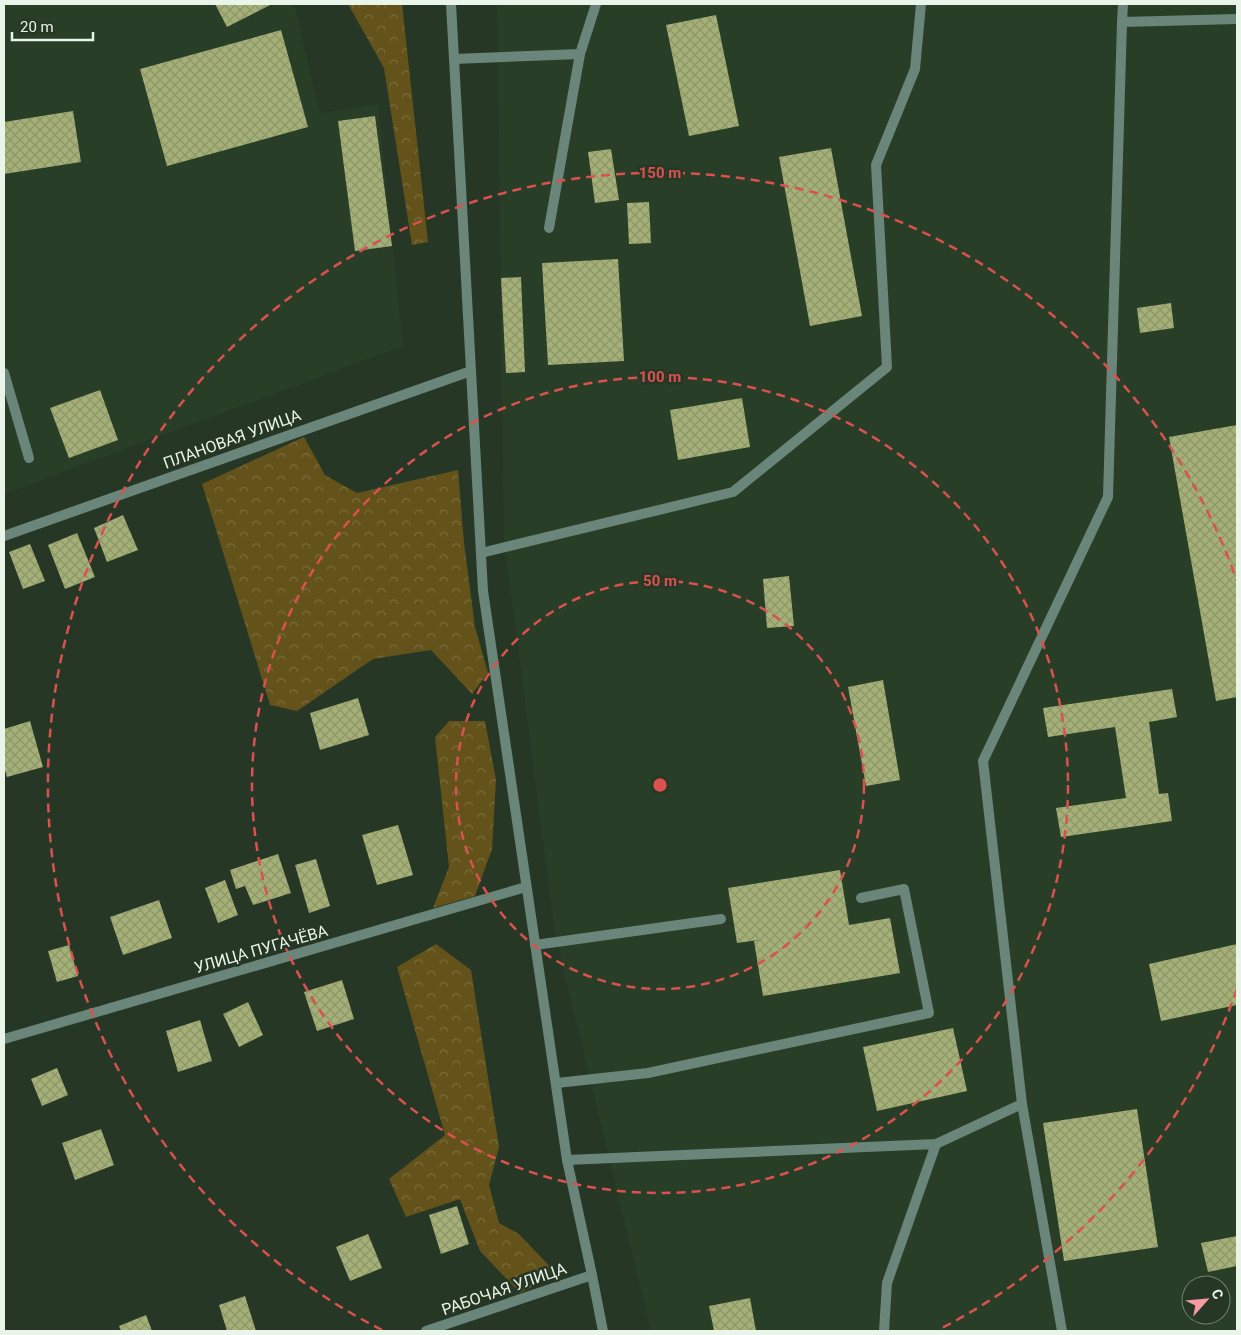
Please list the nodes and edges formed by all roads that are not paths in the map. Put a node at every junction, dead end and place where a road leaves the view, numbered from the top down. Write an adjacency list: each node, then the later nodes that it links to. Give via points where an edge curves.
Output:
1 (452, 4): 8 (street)
2 (596, 4): 7 (street)
3 (921, 4): 14 (street, via 915,69 876,165 887,367 733,492)
4 (1124, 4): 6 (street)
5 (1237, 19): 6 (street)
6 (1122, 22): 21 (street, via 1108,497 983,761)
7 (580, 54): 8 (street); 9 (street)
8 (454, 59): 10 (street)
9 (549, 228)
10 (471, 370): 13 (street, ПЛАНОВАЯ УЛИЦА); 14 (street)
11 (4, 373): 12 (street)
12 (29, 458)
13 (4, 536)
14 (481, 552): 15 (street, via 483,591)
15 (526, 887): 18 (street); 19 (street, УЛИЦА ПУГАЧЁВА)
16 (861, 898): 20 (street, via 904,889 929,1013 648,1073)
17 (721, 919): 18 (street)
18 (535, 945): 20 (street)
19 (4, 1039)
20 (557, 1083): 23 (street)
21 (1022, 1104): 22 (street); 28 (street)
22 (936, 1144): 23 (street); 27 (street, via 887,1283)
23 (568, 1160): 24 (street)
24 (592, 1275): 25 (street, РАБОЧАЯ УЛИЦА); 26 (street)
25 (426, 1331)
26 (603, 1331)
27 (884, 1331)
28 (1062, 1331)

